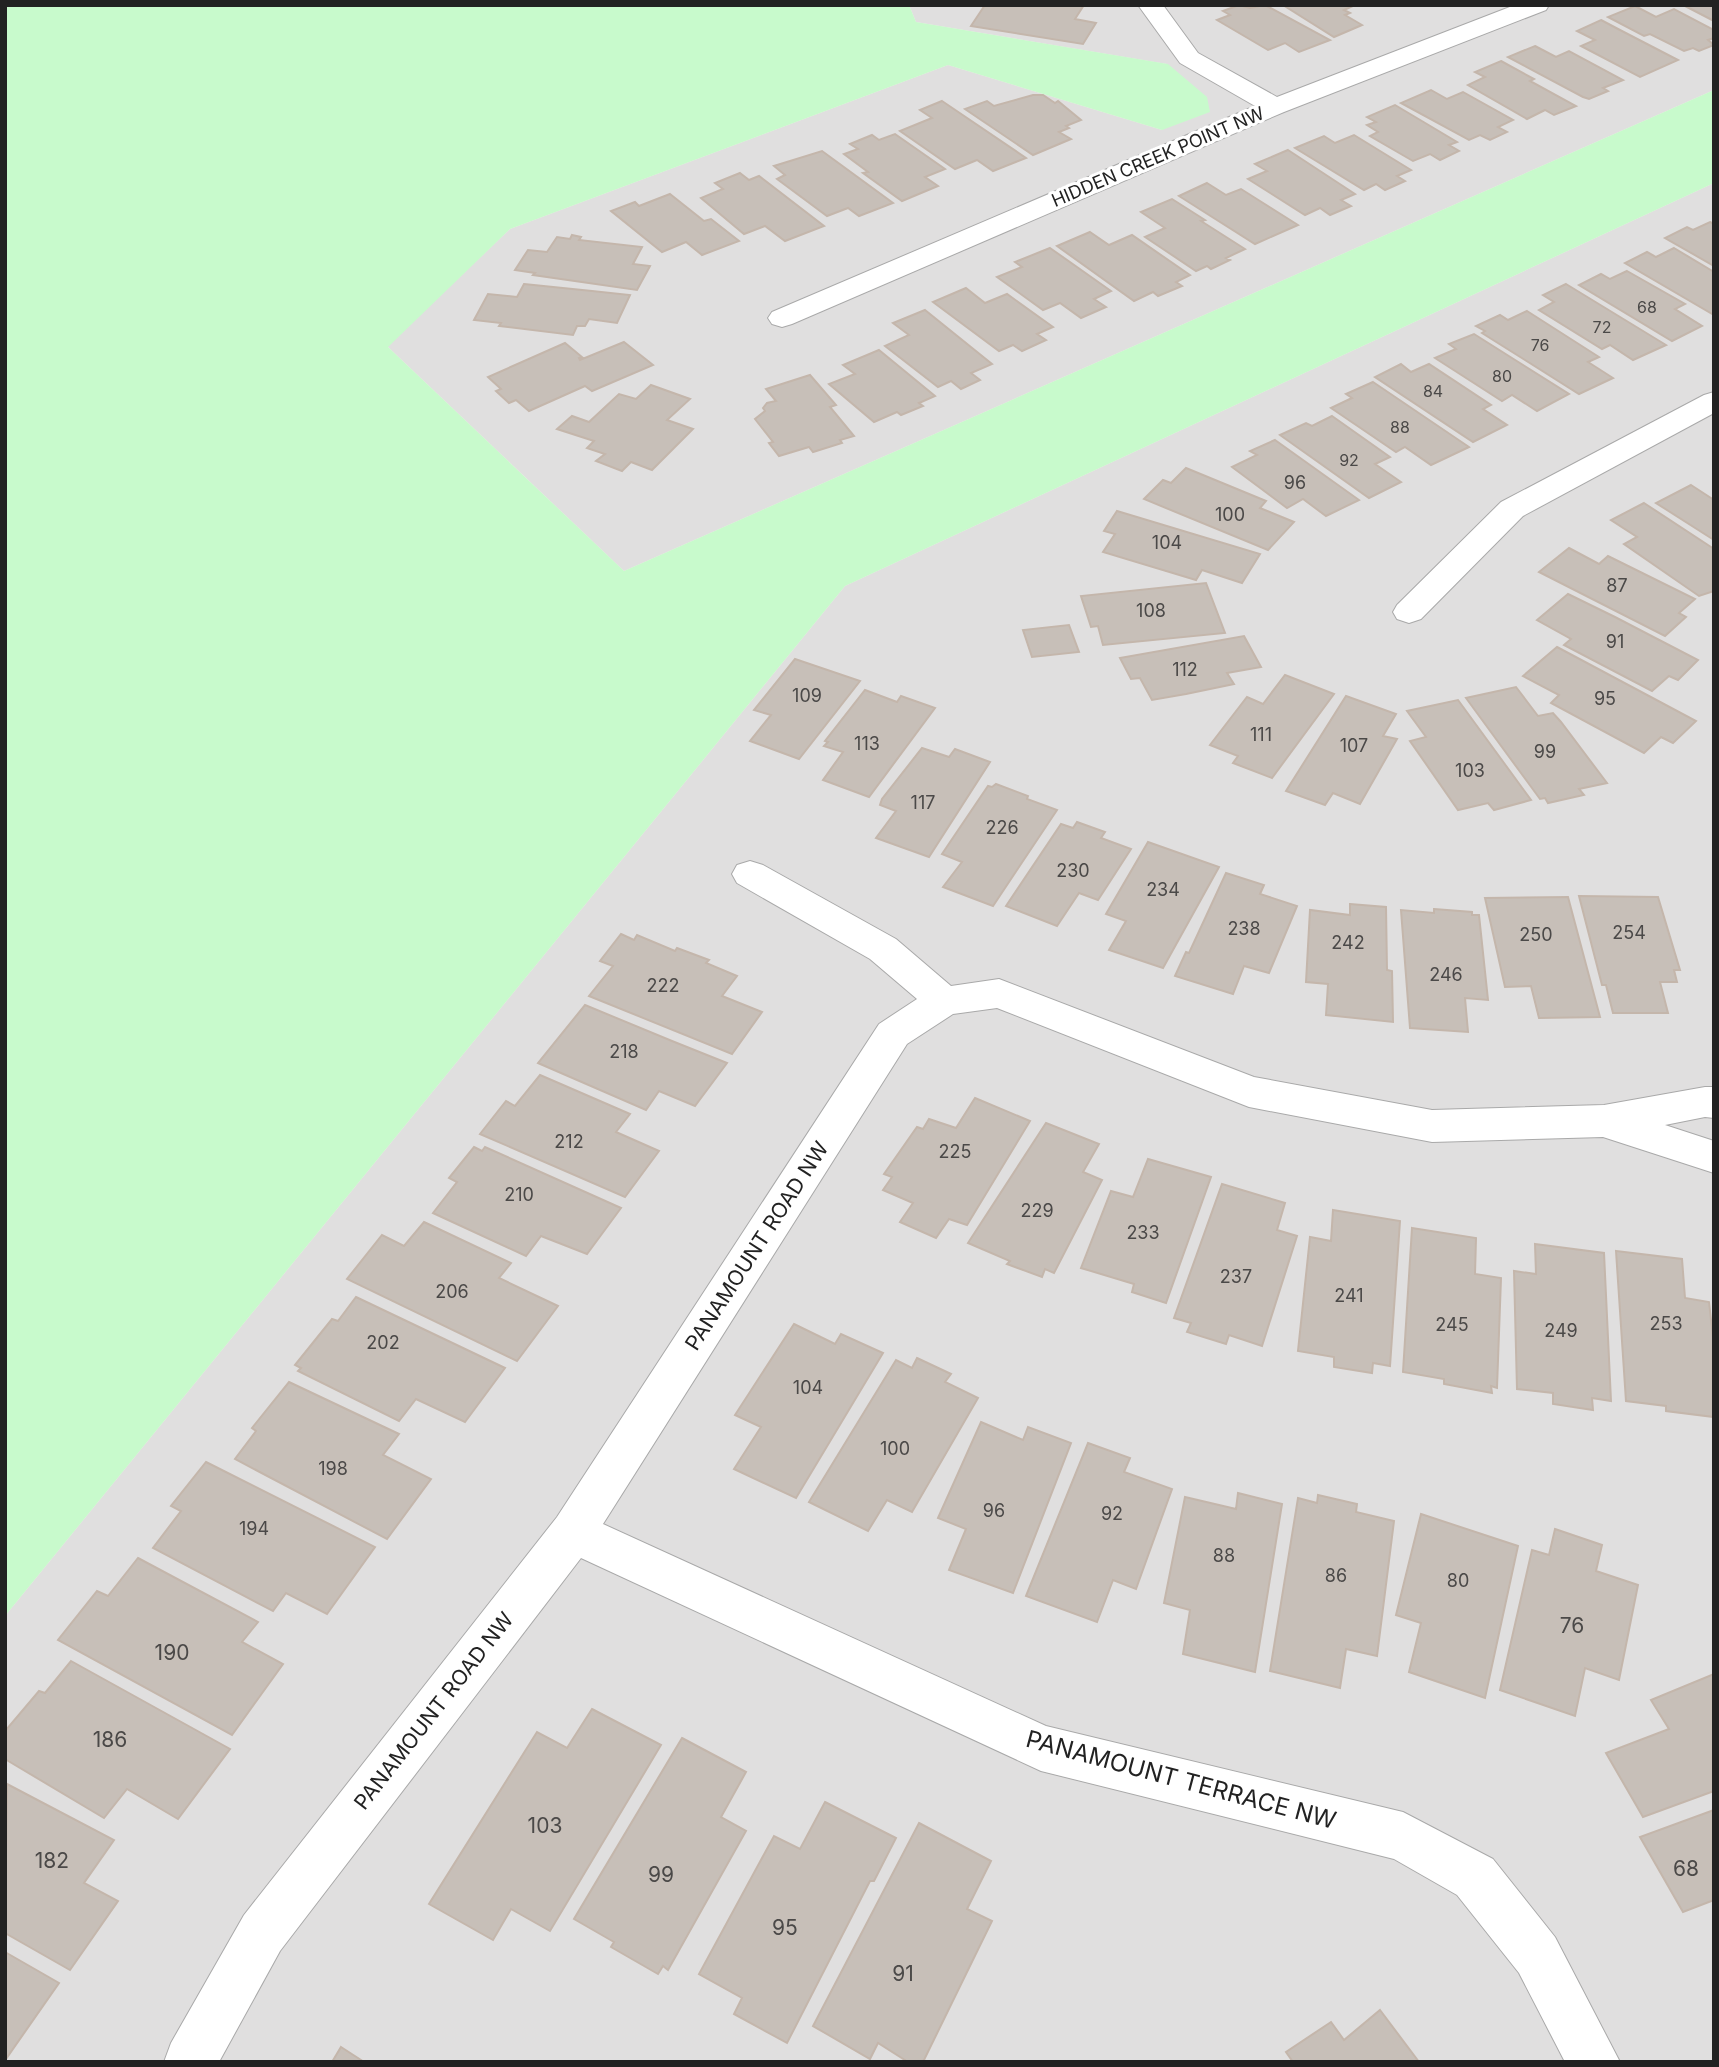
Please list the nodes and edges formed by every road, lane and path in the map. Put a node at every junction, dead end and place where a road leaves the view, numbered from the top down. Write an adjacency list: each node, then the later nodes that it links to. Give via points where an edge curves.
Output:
1 (1150, 5): 3 (street, via 1189,58)
2 (1537, 5): 3 (street, HIDDEN CREEK POINT NW)
3 (1275, 107): 4 (street, HIDDEN CREEK POINT NW)
4 (782, 318)
5 (1714, 401): 6 (street, via 1512,509)
6 (1409, 612)
7 (750, 874): 8 (street, via 883,949)
8 (944, 1001): 10 (street, PANAMOUNT ROAD NW, via 999,993 1249,1092 1432,1126); 12 (street, PANAMOUNT ROAD NW, via 893,1034)
9 (1714, 1103): 10 (street, PANAMOUNT ROAD NW)
10 (1604, 1121): 11 (street, PANAMOUNT ROAD NW)
11 (1714, 1157)
12 (573, 1532): 13 (street, PANAMOUNT ROAD NW, via 262,1933); 14 (street, PANAMOUNT TERRACE NW, via 1041,1748 1403,1837 1475,1877 1537,1955)
13 (190, 2062)
14 (1594, 2062)

